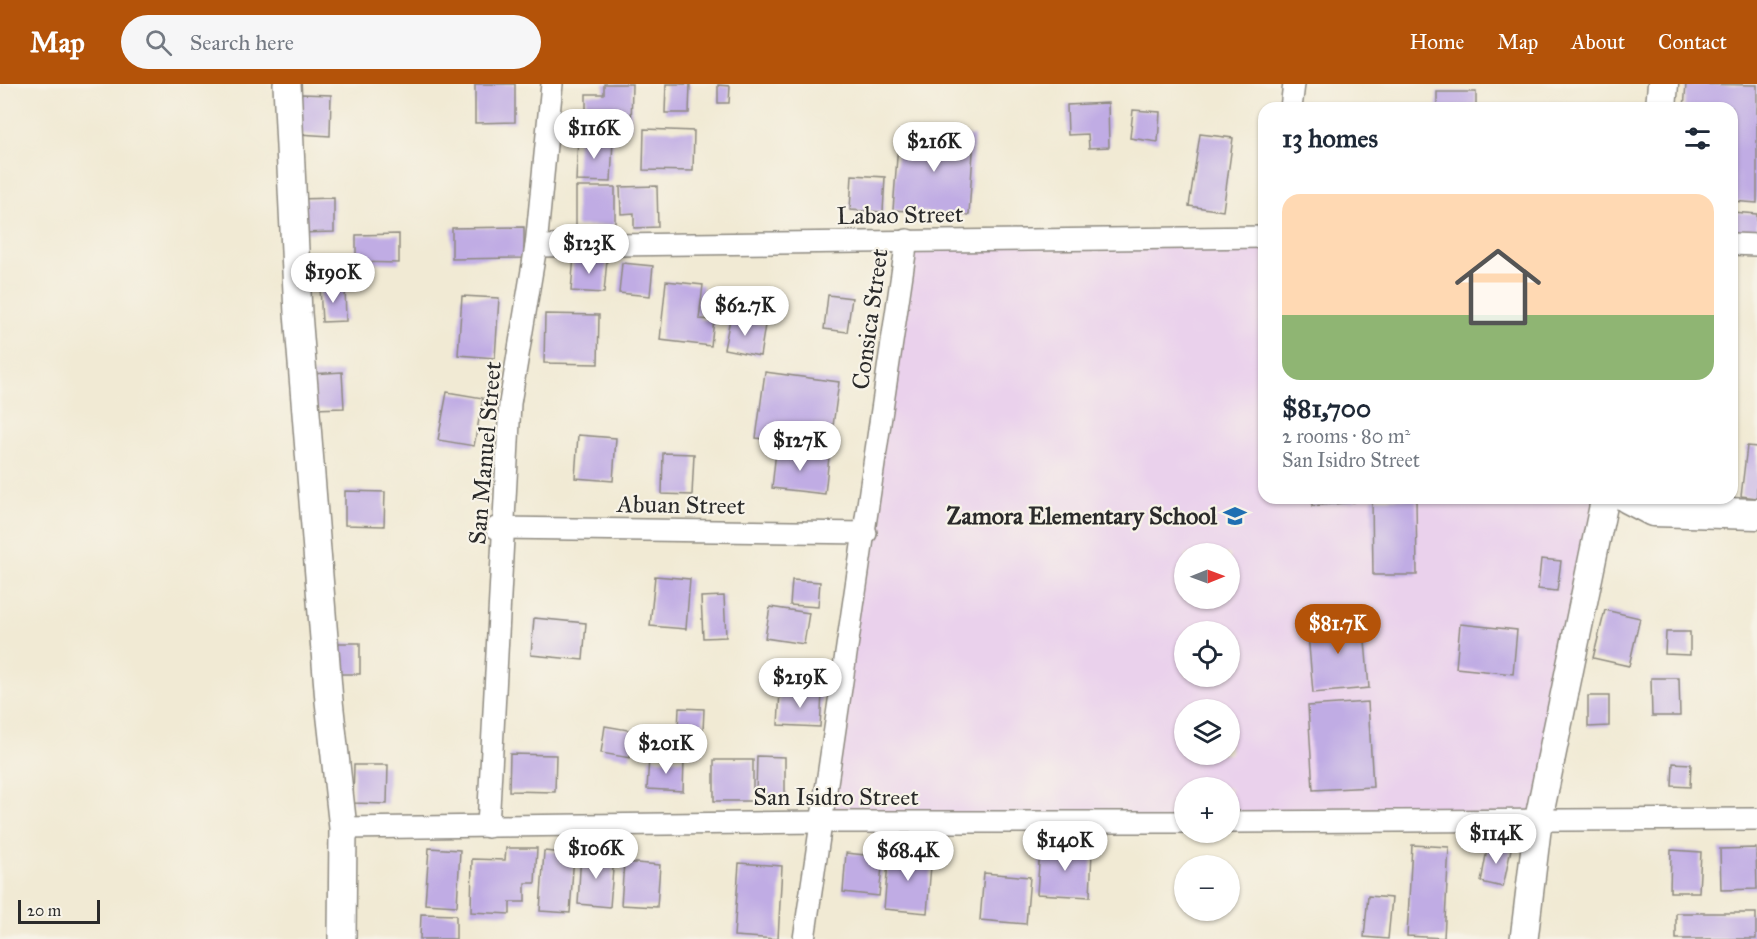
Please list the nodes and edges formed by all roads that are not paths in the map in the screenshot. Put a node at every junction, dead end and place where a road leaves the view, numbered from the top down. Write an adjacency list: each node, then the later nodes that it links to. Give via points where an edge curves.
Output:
1 (287, 84): 23 (street, via 298,313)
2 (552, 84): 11 (street, San Manuel Street)
3 (1294, 84): 5 (street)
4 (1663, 84): 6 (main road)
5 (1292, 102)
6 (1662, 102)
7 (1258, 237): 8 (street, Labao Street)
8 (907, 240): 11 (street, Labao Street); 16 (street, Consica Street)
9 (1738, 244): 10 (street)
10 (1757, 245)
11 (536, 246): 15 (street, San Manuel Street, via 510,403)
12 (1604, 504): 21 (street)
13 (1640, 504): 14 (main road, via 1653,511)
14 (1757, 514)
15 (500, 528): 16 (street, Abuan Street); 22 (street, San Manuel Street)
16 (866, 533): 18 (street, Consica Street)
17 (1757, 819): 21 (street)
18 (821, 822): 19 (street, San Isidro Street); 22 (street, San Isidro Street); 25 (street, Consica Street)
19 (1174, 822)
20 (1240, 822): 21 (street)
21 (1538, 822): 26 (street)
22 (488, 827): 23 (street, San Isidro Street)
23 (343, 828): 24 (street)
24 (342, 939)
25 (804, 939)
26 (1524, 939)

